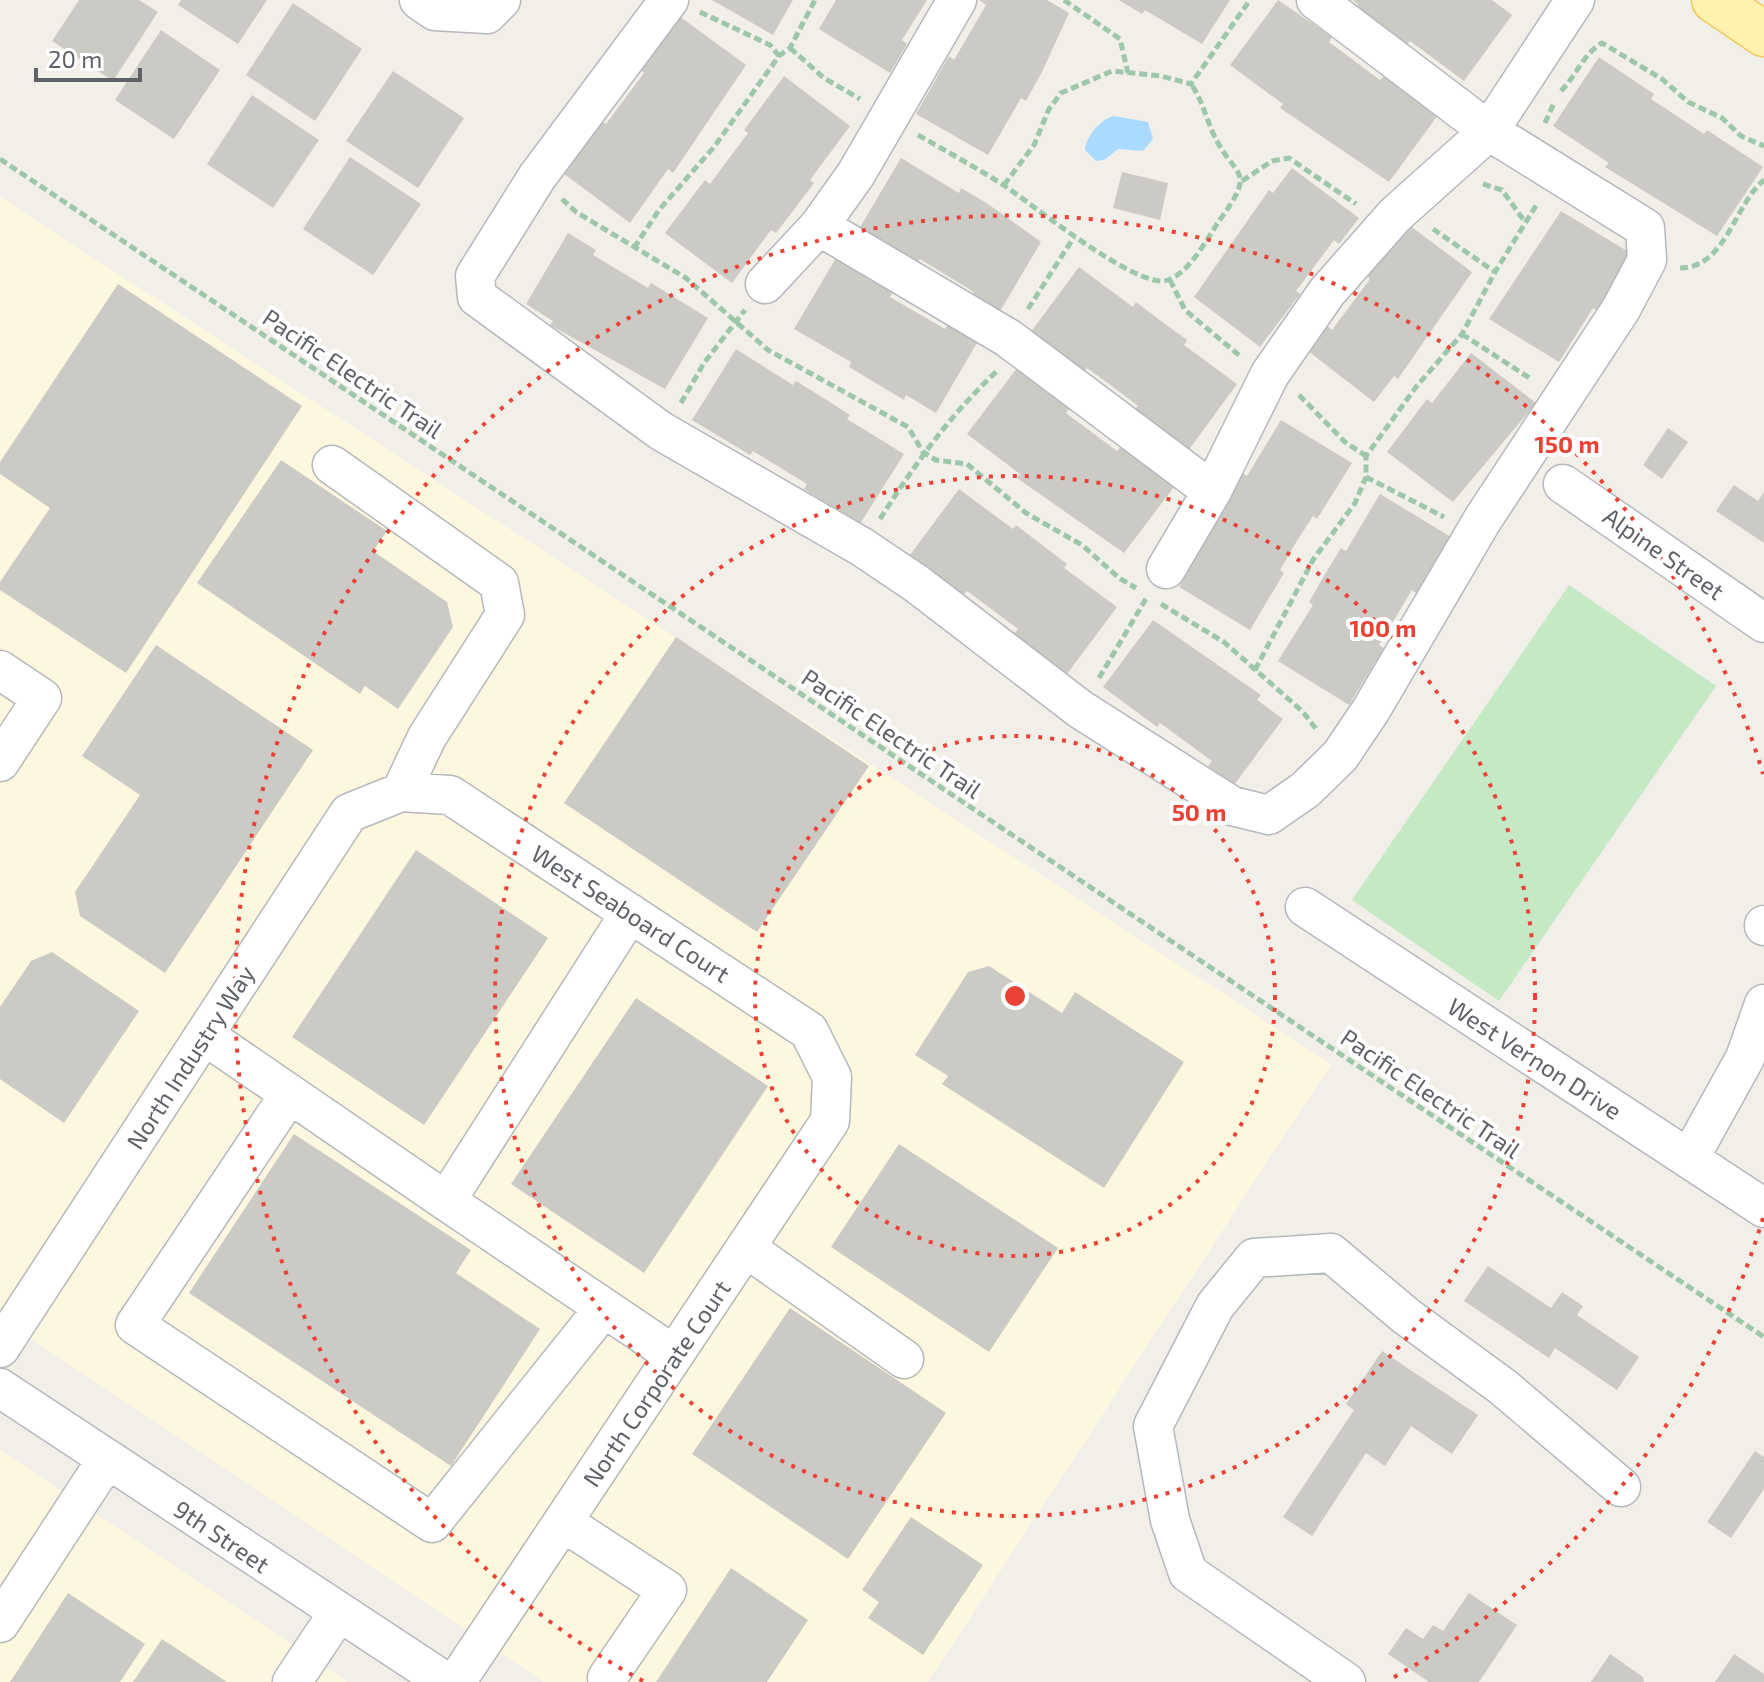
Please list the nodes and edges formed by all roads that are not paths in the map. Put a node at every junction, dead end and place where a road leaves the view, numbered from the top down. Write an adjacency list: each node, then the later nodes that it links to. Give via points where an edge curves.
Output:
1 (419, 0): 2 (street, via 435,11 487,14)
2 (501, 0)
3 (957, 0): 10 (street, via 856,174)
4 (1316, 0): 9 (street)
5 (1575, 0): 9 (street)
6 (1714, 0): 8 (main road)
7 (679, 3): 9 (street, via 537,177 475,276 477,297 661,431 917,584 1080,709 1232,806 1269,815 1340,756 1647,260 1645,228)
8 (1764, 34)
9 (1489, 131): 14 (street, via 1394,217 1327,292 1270,374)
10 (819, 226): 11 (street); 14 (street, via 1008,338)
11 (765, 284)
12 (332, 465): 19 (street, via 499,583 505,615 427,737)
13 (1563, 484): 16 (street, Alpine Street)
14 (1212, 491): 15 (street)
15 (1157, 582)
16 (1764, 623)
17 (0, 670): 18 (street, via 42,698)
18 (0, 762)
19 (401, 792): 21 (street, West Seaboard Court, via 450,795); 23 (street, North Industry Way, via 349,813)
20 (1305, 907): 26 (street, West Vernon Drive)
21 (630, 913): 24 (street, West Seaboard Court, via 809,1031); 27 (street)
22 (1764, 1004): 26 (street, via 1745,1058)
23 (204, 1035): 25 (street); 31 (street, North Industry Way)
24 (832, 1077): 29 (street, North Corporate Court, via 830,1121)
25 (289, 1095): 27 (street); 30 (street, via 135,1325 432,1523)
26 (1689, 1159): 28 (street, West Vernon Drive)
27 (446, 1201): 30 (street)
28 (1764, 1208)
29 (746, 1248): 32 (street, North Corporate Court); 33 (street)
30 (604, 1308): 32 (street)
31 (0, 1348)
32 (674, 1355): 37 (street, North Corporate Court)
33 (904, 1359)
34 (0, 1388): 35 (street, 9th Street)
35 (107, 1459): 38 (street, 9th Street); 39 (street)
36 (1621, 1487): 44 (street, via 1331,1253 1254,1258 1215,1306 1153,1426 1170,1520 1188,1573)
37 (563, 1522): 40 (street, via 667,1590); 43 (street, North Corporate Court)
38 (338, 1613): 41 (street); 42 (street, 9th Street)
39 (0, 1623)
40 (607, 1678)
41 (292, 1682)
42 (446, 1682)
43 (456, 1682)
44 (1346, 1682)

